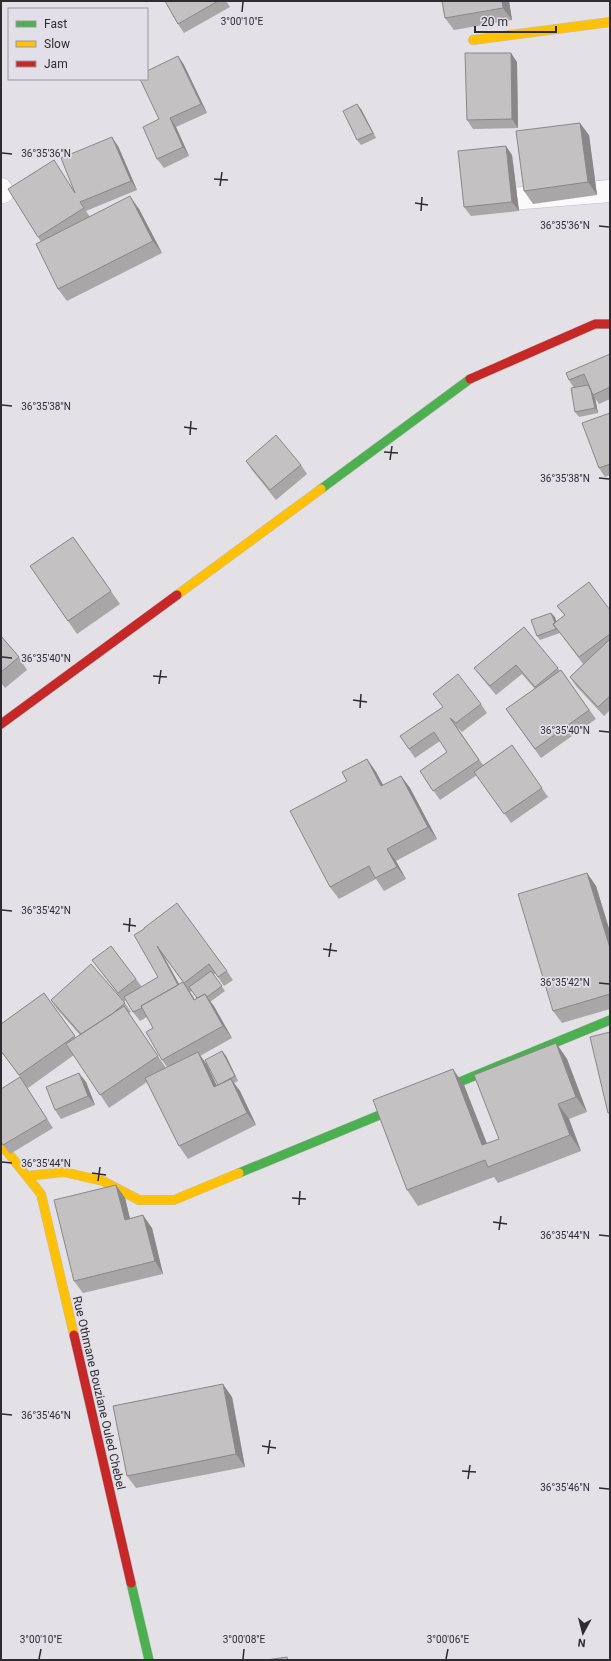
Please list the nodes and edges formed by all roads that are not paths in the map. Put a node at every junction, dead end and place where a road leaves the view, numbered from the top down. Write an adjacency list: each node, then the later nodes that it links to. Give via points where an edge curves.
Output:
1 (610, 22): 2 (street)
2 (473, 40)
3 (610, 191): 4 (street)
4 (511, 199)
5 (610, 324): 6 (street, via 595,324 470,379)
6 (1, 724)
7 (610, 1020): 9 (street, via 174,1200 139,1200 103,1181 64,1172)
8 (1, 1144): 9 (street, Rue Othmane Bouziane Ouled Chebel)
9 (27, 1176): 10 (street, Rue Othmane Bouziane Ouled Chebel, via 41,1194)
10 (149, 1660)

